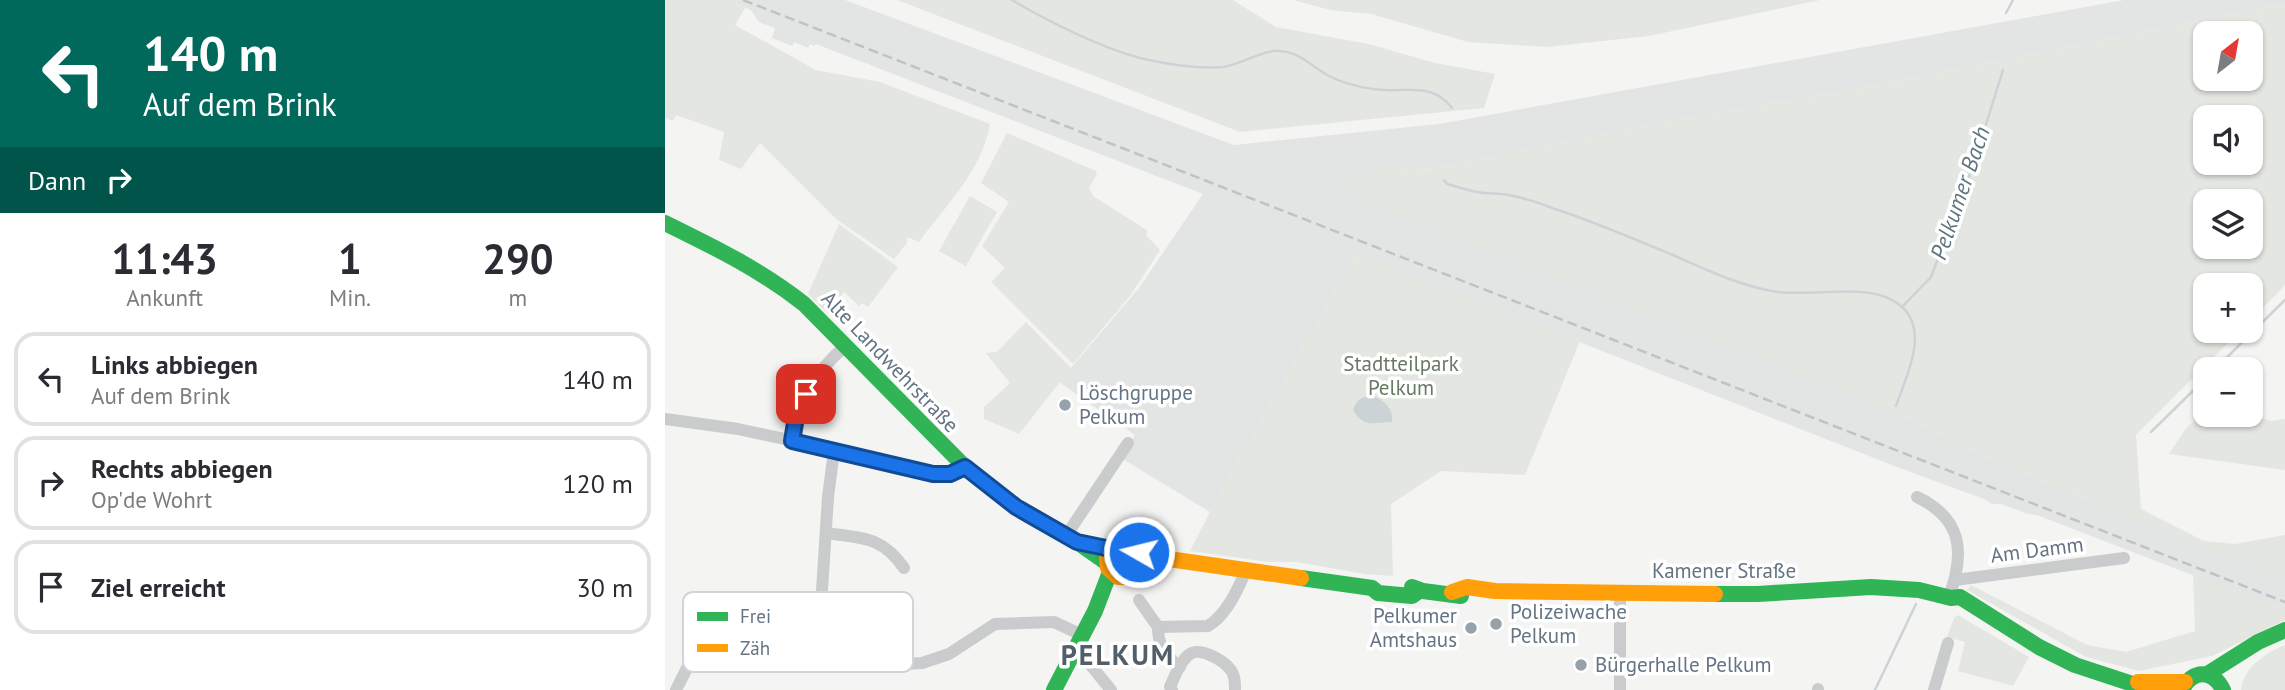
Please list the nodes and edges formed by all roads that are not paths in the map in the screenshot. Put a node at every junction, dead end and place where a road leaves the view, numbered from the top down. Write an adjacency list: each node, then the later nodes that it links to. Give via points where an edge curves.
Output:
1 (665, 223): 2 (main road, Alte Landwehrstraße, via 780,284)
2 (845, 346): 4 (street, via 811,383); 7 (main road, Alte Landwehrstraße)
3 (665, 419): 4 (street)
4 (792, 441): 6 (street)
5 (1128, 443): 10 (street)
6 (834, 451): 7 (street, via 933,474 950,474); 9 (street)
7 (965, 467): 10 (main road, Alte Landwehrstraße, via 1016,507)
8 (1917, 497): 16 (street, via 1943,513 1957,533)
9 (826, 533): 14 (street, via 876,541); 17 (street)
10 (1071, 539): 13 (main road, Alte Landwehrstraße)
11 (2124, 558): 16 (street, Am Damm)
12 (1139, 560): 13 (main road, via 1132,577); 13 (main road, Kamener Straße, via 1126,544); 15 (main road, Kamener Straße)
13 (1113, 566): 24 (main road)
14 (904, 568)
15 (1245, 572): 18 (main road, Kamener Straße, via 1372,588 1412,586 1419,591 1452,592 1459,587); 22 (street, via 1216,622)
16 (1955, 580): 19 (street)
17 (822, 592)
18 (1620, 592): 19 (main road, Kamener Straße, via 1758,594 1871,587); 41 (street)
19 (1950, 597): 33 (main road, Kamener Straße, via 2075,666)
20 (1139, 600): 21 (street)
21 (1158, 627): 22 (street); 30 (street, via 1165,656)
22 (1202, 627): 28 (street)
23 (2285, 631): 26 (main road)
24 (1081, 635): 27 (main road); 29 (street, via 1053,622 995,624 949,654)
25 (1948, 643): 42 (street)
26 (2248, 648): 32 (main road); 35 (main road)
27 (1073, 651): 37 (main road); 38 (street)
28 (1198, 651): 30 (street); 40 (street, via 1225,664 1234,676)
29 (913, 664)
30 (1180, 667): 39 (street)
31 (685, 672): 36 (street)
32 (2209, 673): 34 (main road, via 2195,674); 35 (main road)
33 (2125, 682): 34 (main road, Kamener Straße); 43 (main road, Kamener Straße)
34 (2183, 686)
35 (2223, 688)
36 (676, 690)
37 (1054, 690)
38 (1111, 690)
39 (1172, 690)
40 (1235, 690)
41 (1621, 690)
42 (1934, 690)
43 (2151, 690)

